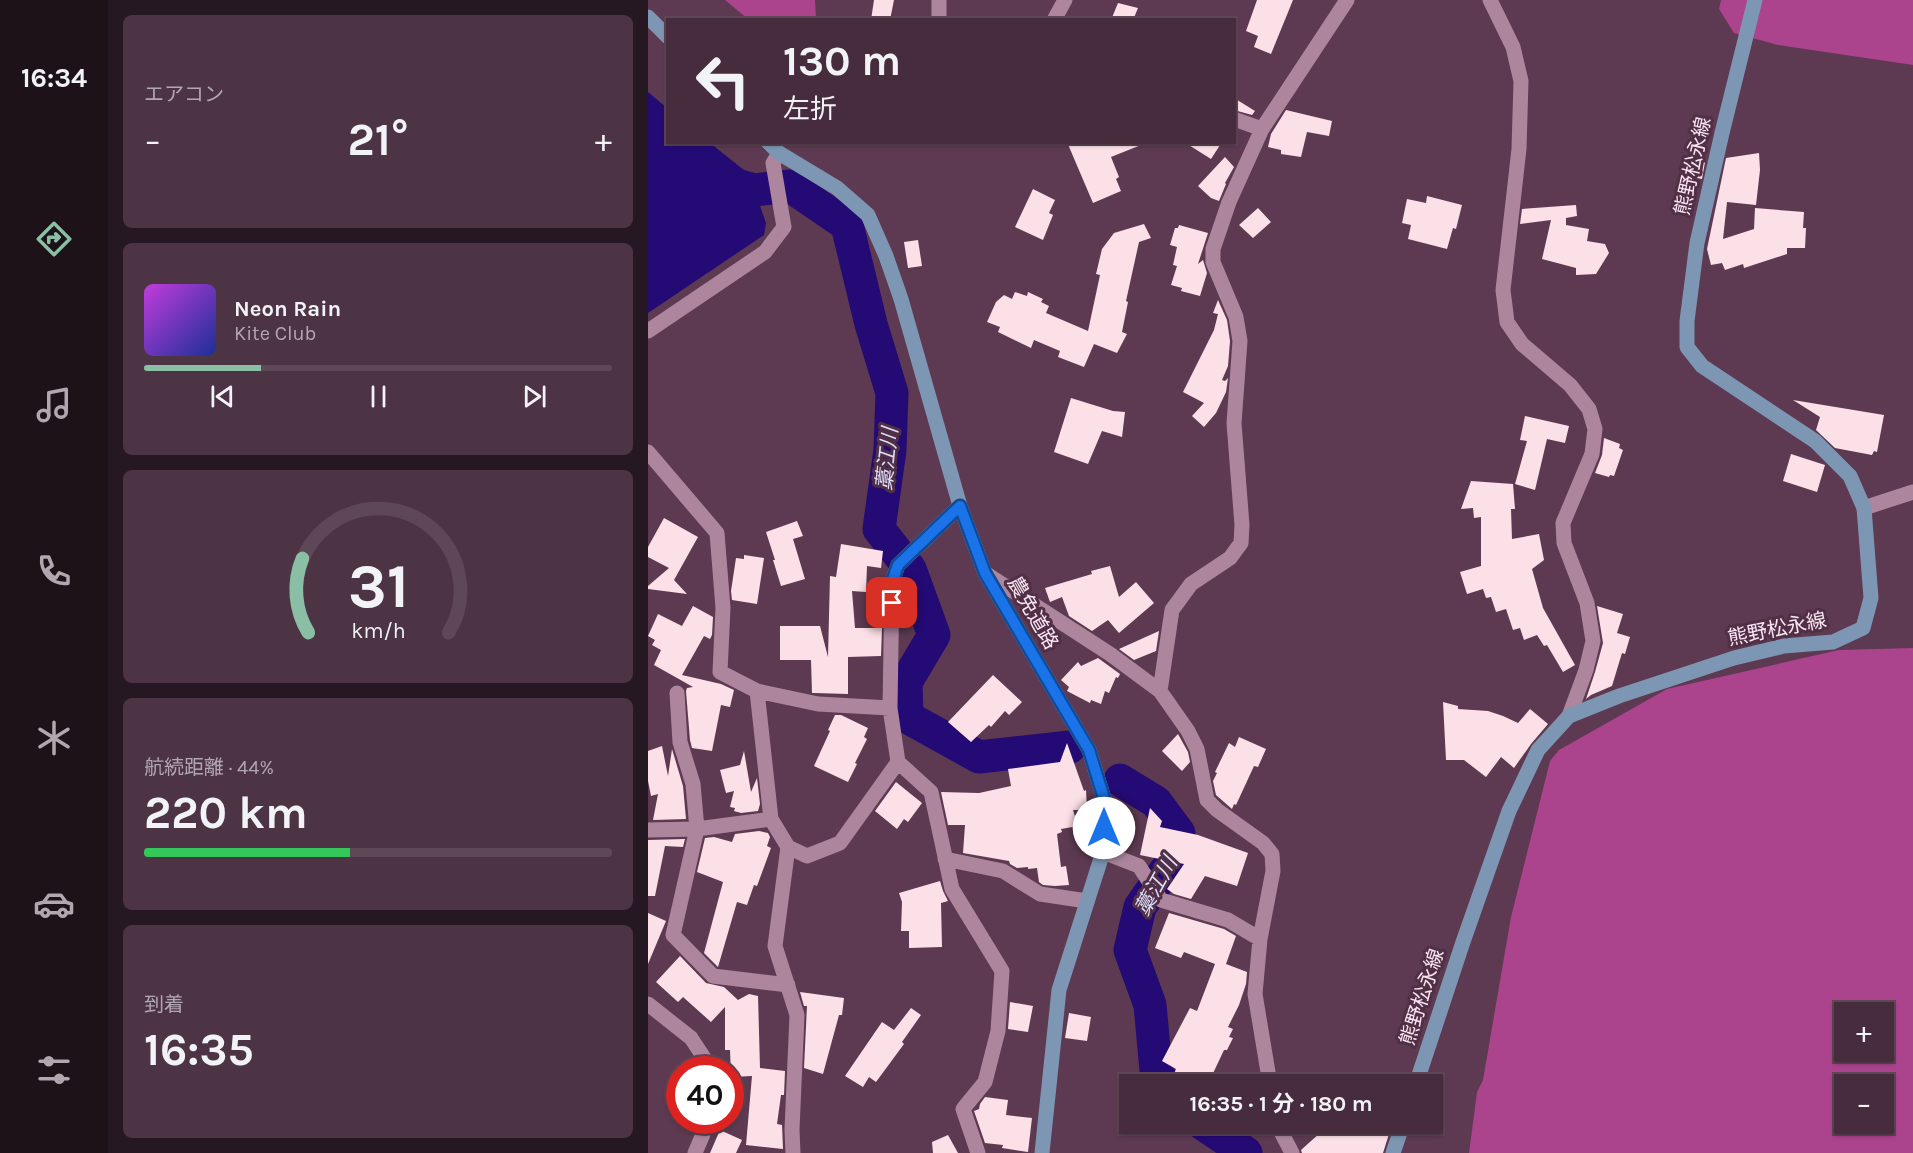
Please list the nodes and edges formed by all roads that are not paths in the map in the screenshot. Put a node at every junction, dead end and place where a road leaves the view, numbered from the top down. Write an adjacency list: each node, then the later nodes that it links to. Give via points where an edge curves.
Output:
1 (939, 0): 7 (street)
2 (1065, 0): 8 (street)
3 (1347, 0): 11 (street)
4 (1490, 0): 23 (street, via 1513,47 1521,81 1519,149 1503,290 1507,322 1522,344 1570,385 1589,409 1595,429 1592,454 1563,523 1564,543 1587,603 1593,641)
5 (1755, 0): 17 (main road, 熊野松永線, via 1697,243 1687,347 1702,366 1815,441 1850,476)
6 (648, 17): 9 (main road)
7 (939, 18)
8 (1055, 18)
9 (666, 35)
10 (1236, 120): 11 (street)
11 (1262, 129): 20 (street, via 1213,249 1213,262 1236,317 1240,341 1234,423 1241,543 1230,558 1191,584 1172,610)
12 (774, 148): 13 (street, via 784,227 765,252); 16 (main road, 農免道路, via 837,188 868,215 901,299)
13 (648, 331)
14 (648, 452): 19 (street, via 717,534 723,608 720,672)
15 (1913, 492): 17 (street)
16 (960, 506): 18 (main road, 農免道路); 22 (street, via 902,561 892,582)
17 (1864, 508): 23 (main road, 熊野松永線, via 1871,598 1863,628 1833,642 1784,646 1734,658)
18 (985, 573): 20 (street); 29 (main road, 農免道路, via 1089,750 1106,805)
19 (757, 691): 22 (street, via 818,704); 25 (street)
20 (1160, 691): 32 (street, via 1197,749 1207,800 1272,854 1273,871)
21 (677, 693): 26 (street, via 680,742 693,784)
22 (890, 708): 24 (street)
23 (1569, 716): 37 (main road, 熊野松永線, via 1538,750 1509,812)
24 (898, 762): 28 (street, via 840,843 807,856); 30 (street, via 931,792)
25 (771, 819): 26 (street); 28 (street)
26 (697, 829): 27 (street); 33 (street, via 673,935 713,976)
27 (648, 830)
28 (788, 847): 33 (street, via 775,946)
29 (1102, 852): 31 (main road, 農免道路); 32 (street, via 1139,866 1161,900 1228,920)
30 (945, 859): 31 (street, via 1003,871 1040,894); 43 (street, via 952,889 1002,971 998,1031 985,1082 963,1109)
31 (1087, 902): 44 (main road, 農免道路, via 1059,990)
32 (1260, 939): 36 (street, via 1255,994)
33 (788, 986): 42 (street, via 797,1015)
34 (648, 1004): 35 (street, via 691,1038)
35 (703, 1056)
36 (1268, 1074)
37 (1419, 1074)
38 (703, 1134): 41 (street)
39 (1282, 1134): 45 (street)
40 (1400, 1134): 46 (main road)
41 (695, 1153)
42 (793, 1153)
43 (978, 1153)
44 (1042, 1153)
45 (1292, 1153)
46 (1393, 1153)

